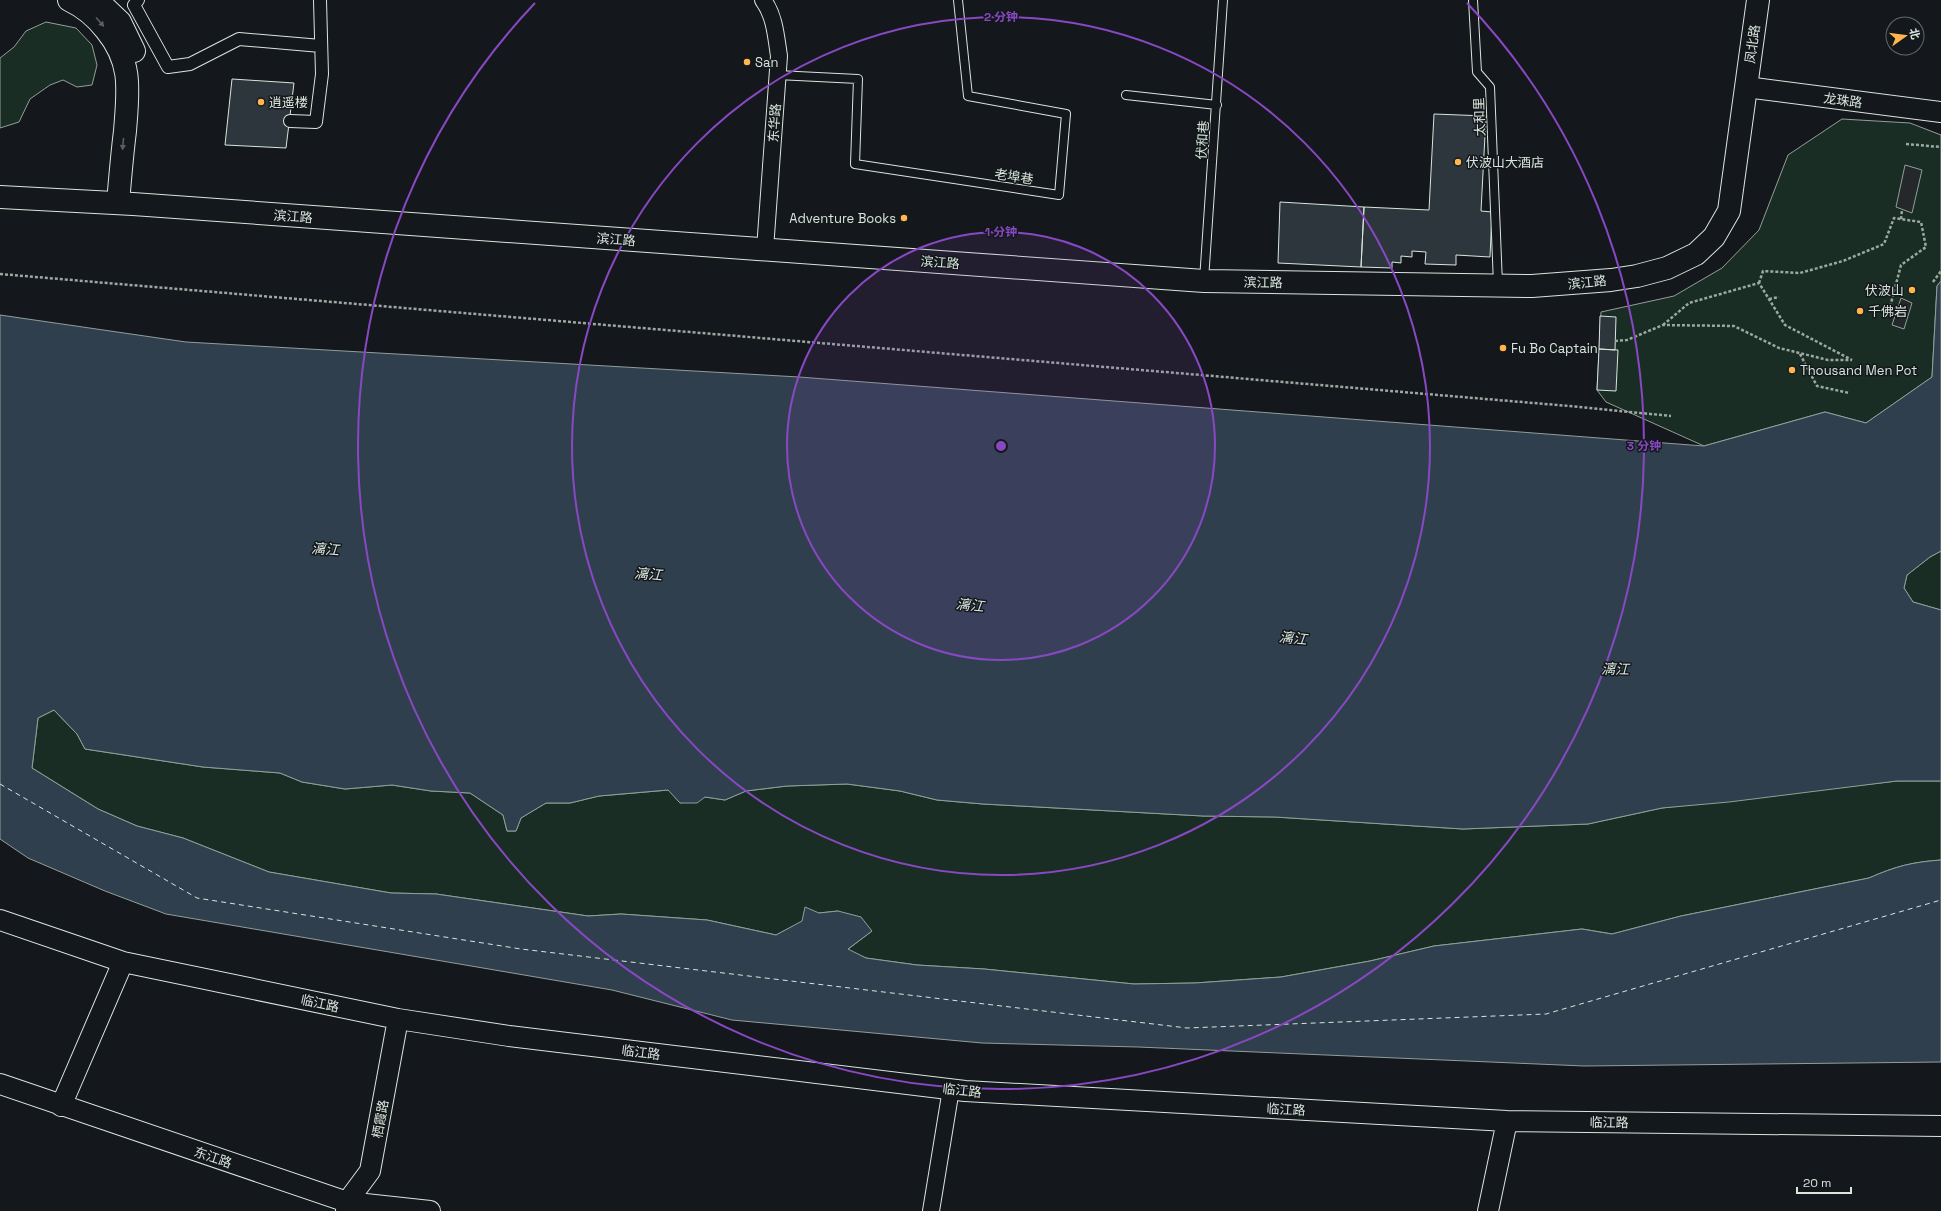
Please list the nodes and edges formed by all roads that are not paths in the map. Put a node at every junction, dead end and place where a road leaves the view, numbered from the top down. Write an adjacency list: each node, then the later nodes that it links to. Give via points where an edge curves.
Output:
1 (69, 0): 18 (main road, one-way to 18, via 97,18 119,47 125,64 128,95)
2 (97, 0): 18 (main road, via 120,22 130,38 141,72 142,89)
3 (138, 0): 10 (street, via 134,5 168,67 190,64 239,40)
4 (320, 0): 10 (street)
5 (763, 0): 11 (street, 东华路, via 775,27 779,56)
6 (958, 0): 11 (lane, 老埠巷, via 968,96 1066,114 1059,195 855,164 858,79)
7 (1223, 0): 14 (lane, 伏和巷)
8 (1473, 0): 21 (lane, 太和里, via 1477,72 1490,87)
9 (1758, 0): 12 (main road, 凤北路)
10 (321, 46): 16 (street, via 322,74 316,122)
11 (777, 75): 19 (street, 东华路)
12 (1746, 87): 15 (street, 龙珠路); 21 (main road, 滨江路, via 1730,211 1714,237 1696,254 1667,268 1638,276 1560,285)
13 (1126, 95): 14 (lane)
14 (1217, 105): 20 (lane, 伏和巷)
15 (1941, 112)
16 (290, 121)
17 (0, 197): 18 (main road, 滨江路)
18 (126, 204): 19 (main road, 滨江路)
19 (765, 249): 20 (main road, 滨江路)
20 (1204, 281): 21 (main road, 滨江路)
21 (1498, 286)
22 (0, 920): 23 (street, 临江路)
23 (123, 962): 24 (street, 临江路); 27 (street)
24 (398, 1019): 26 (street, 临江路, via 509,1036); 30 (street, 栖霞路, via 370,1172)
25 (0, 1084): 27 (street, 东江路)
26 (951, 1089): 28 (street, 临江路); 32 (street)
27 (61, 1106): 30 (street, 东江路)
28 (1507, 1121): 29 (street, 临江路); 33 (street)
29 (1941, 1126)
30 (340, 1205): 31 (street, 东江路)
31 (430, 1211)
32 (931, 1211)
33 (1488, 1211)

